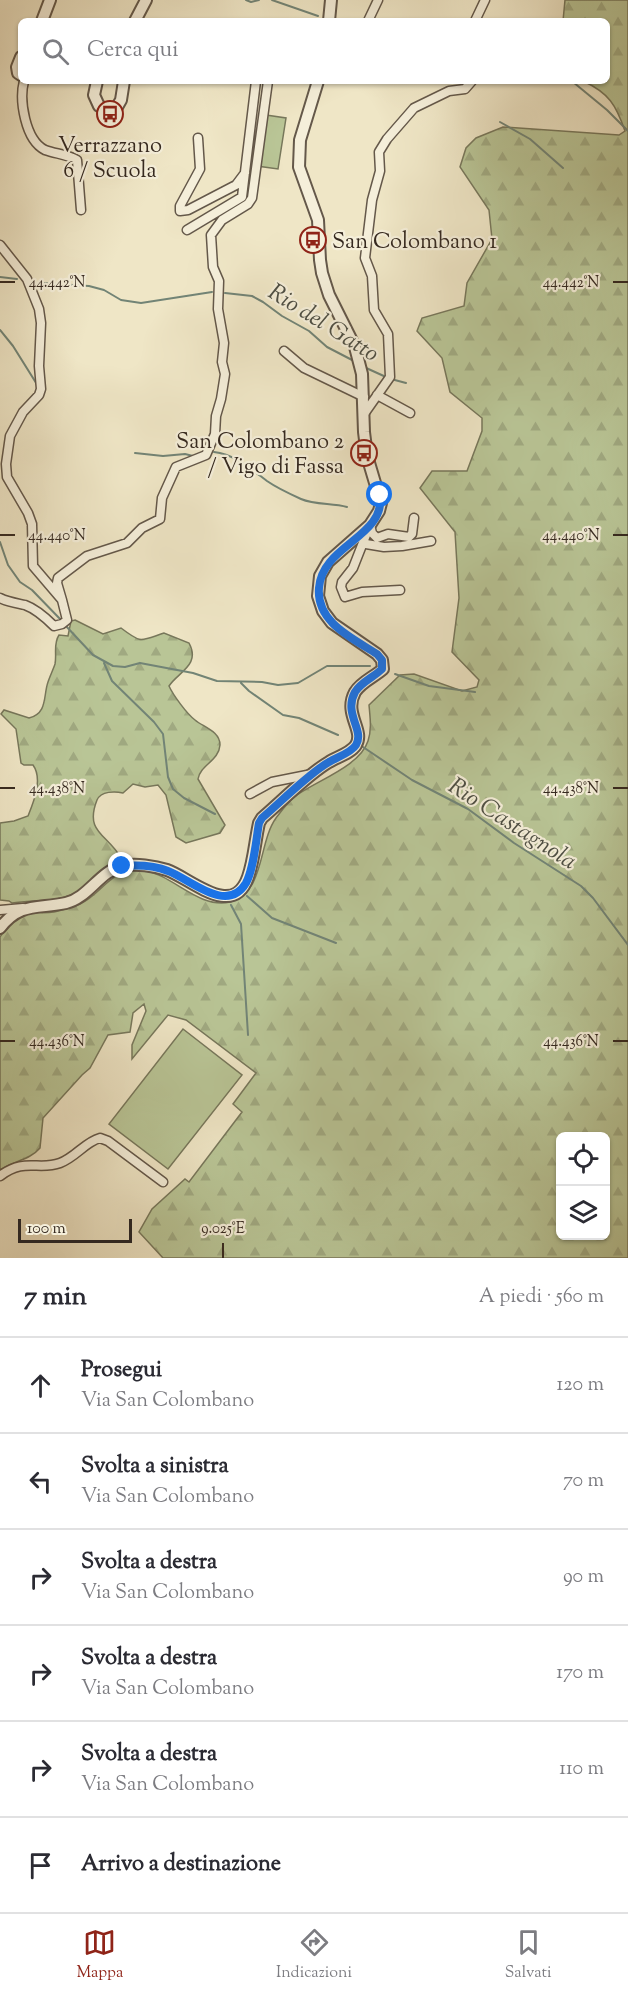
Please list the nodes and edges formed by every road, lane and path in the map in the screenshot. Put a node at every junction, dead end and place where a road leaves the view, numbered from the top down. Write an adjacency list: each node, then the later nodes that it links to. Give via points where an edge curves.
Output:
1 (50, 0): 6 (street)
2 (147, 0): 7 (street)
3 (331, 0): 8 (street)
4 (378, 0): 9 (street)
5 (485, 0): 10 (street)
6 (43, 18)
7 (137, 18)
8 (329, 18)
9 (369, 18)
10 (476, 18)
11 (23, 84): 20 (street, via 26,124 32,138 45,149 77,160)
12 (96, 84): 13 (street, via 94,95 99,106 109,110 117,108)
13 (124, 84)
14 (256, 84): 19 (street)
15 (268, 84): 33 (street, via 252,198 222,220 211,235 213,267 219,281 225,374 210,448 206,455 176,467 162,498 160,519 142,528 127,543 87,556 58,578)
16 (317, 84): 25 (street, via 300,140 299,167 318,220 322,273 355,347)
17 (469, 84): 24 (street, via 414,108 379,152 380,171 372,200 366,258 372,276 374,310 388,333 390,377)
18 (198, 138): 19 (street, via 200,169 180,211 236,185)
19 (246, 173): 21 (street, via 242,197)
20 (81, 210)
21 (187, 230)
22 (0, 245): 33 (street, via 27,279 41,323 41,389 9,436 8,477 32,524 33,566)
23 (284, 351): 25 (street, via 304,368)
24 (377, 395): 26 (street); 27 (street)
25 (364, 397): 27 (street)
26 (410, 413)
27 (364, 414): 29 (street, via 368,456 381,503)
28 (414, 518): 29 (street, via 409,537 388,534 377,538)
29 (367, 531): 30 (street, via 366,544 384,547); 31 (street, via 342,582 345,597); 34 (street, via 328,562 320,576 318,596 333,623 377,654 382,669 356,691 351,703 358,731 355,747)
30 (431, 541)
31 (400, 590)
32 (0, 598): 33 (street, via 27,606 54,626 67,620)
33 (62, 600)
34 (313, 774): 35 (street, via 272,782); 36 (street, via 259,823 249,876 237,892 225,897 211,894 167,870 122,866 67,903)
35 (250, 794)
36 (24, 908): 37 (street); 38 (street)
37 (0, 910)
38 (0, 927)
39 (0, 1176): 40 (street, via 26,1164 60,1163 100,1138)
40 (163, 1182)

